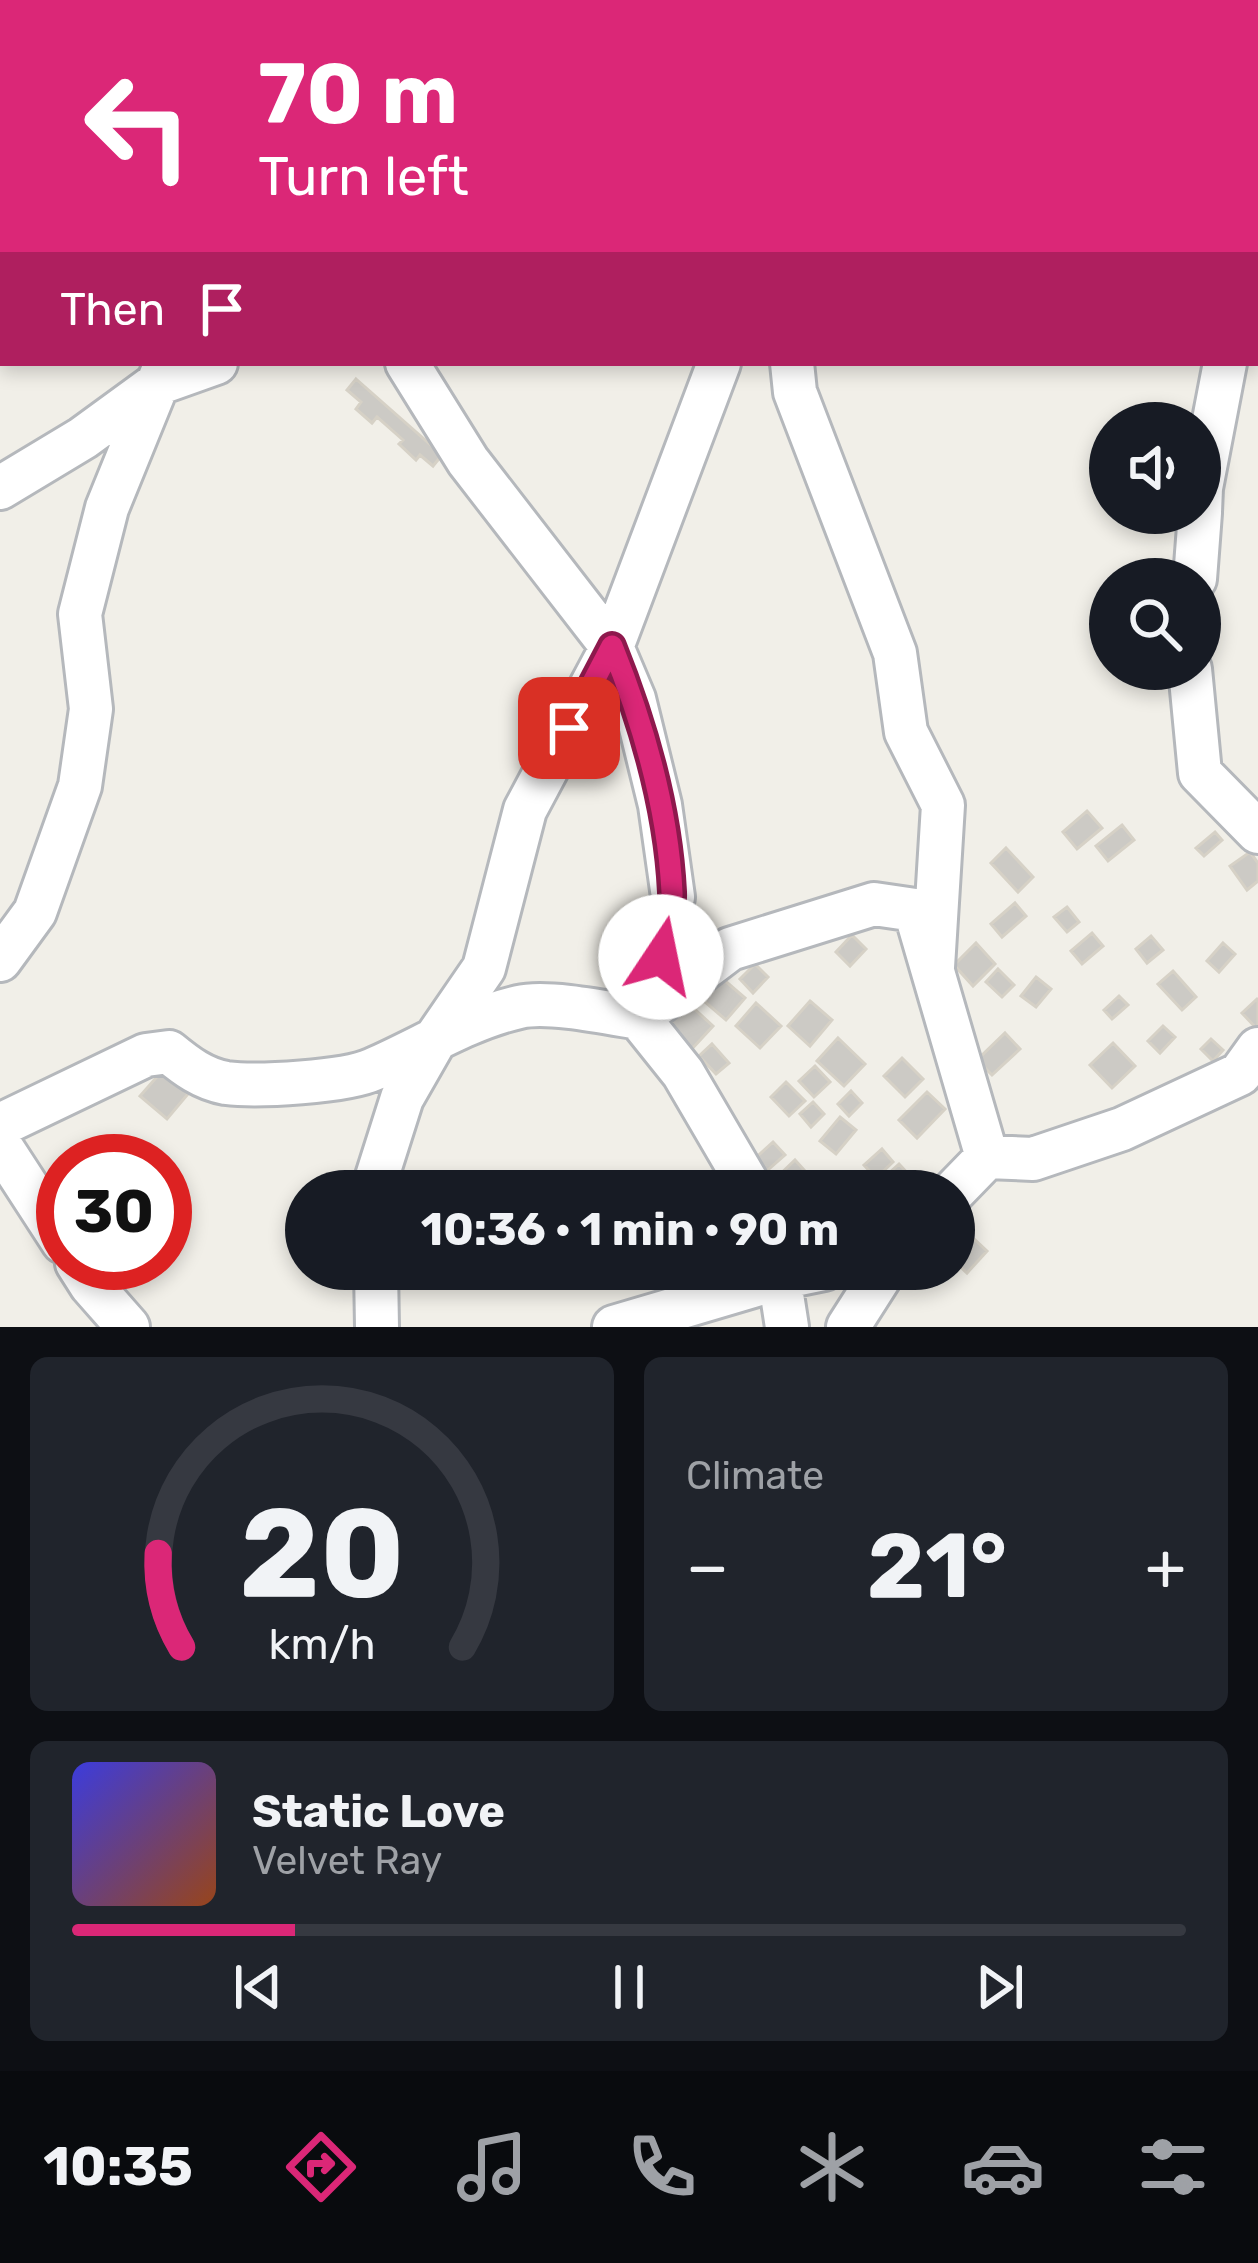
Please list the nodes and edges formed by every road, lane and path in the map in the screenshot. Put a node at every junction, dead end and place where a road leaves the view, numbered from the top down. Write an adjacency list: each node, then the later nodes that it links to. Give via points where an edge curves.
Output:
1 (409, 366): 8 (street, via 468,461)
2 (717, 366): 8 (street)
3 (792, 366): 12 (street, via 795,392 895,653 905,732 943,805)
4 (1224, 366): 6 (street)
5 (167, 370): 7 (street, via 83,438); 11 (street, via 107,508 80,614 92,709 80,786 35,912)
6 (1218, 402)
7 (0, 488)
8 (612, 646): 13 (street, via 655,784 673,897); 14 (street, via 526,810 484,968)
9 (1192, 690): 10 (street, via 1200,773)
10 (1258, 832)
11 (0, 960)
12 (933, 967): 13 (street, via 915,910 874,904 730,949); 18 (street)
13 (639, 1018): 14 (street, via 523,1005); 20 (street, via 683,1073)
14 (438, 1035): 16 (street, via 369,1072 300,1083 225,1083 169,1052 146,1055); 19 (street, via 402,1097)
15 (1258, 1049): 18 (street, via 1240,1074 1122,1129 1033,1159)
16 (0, 1125)
17 (0, 1145): 22 (street)
18 (987, 1157): 21 (street)
19 (381, 1170)
20 (740, 1170)
21 (974, 1170)
22 (36, 1200)
23 (95, 1290): 28 (street)
24 (376, 1290): 29 (street)
25 (729, 1290): 30 (street)
26 (781, 1290): 31 (street)
27 (872, 1290): 32 (street)
28 (128, 1327)
29 (376, 1327)
30 (614, 1327)
31 (787, 1327)
32 (848, 1327)

